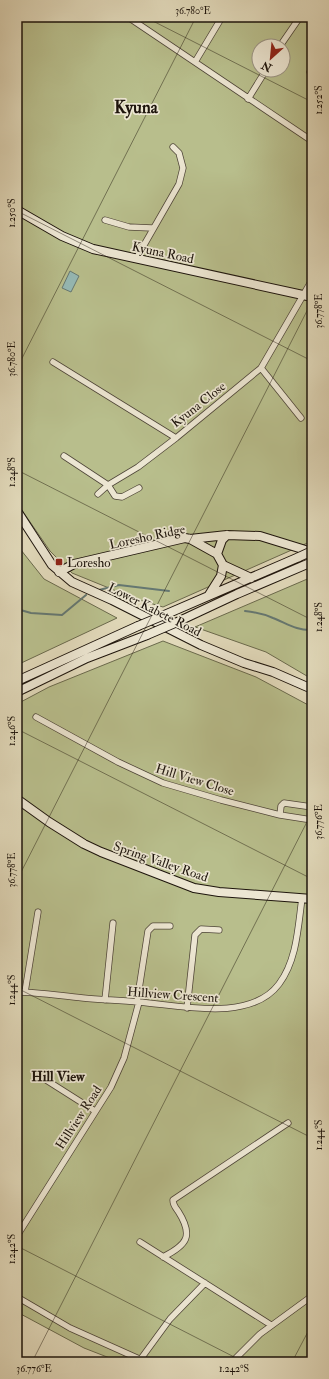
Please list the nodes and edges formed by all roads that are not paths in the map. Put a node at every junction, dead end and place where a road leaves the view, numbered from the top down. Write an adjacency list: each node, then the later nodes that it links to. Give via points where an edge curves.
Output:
1 (128, 17): 5 (street)
2 (222, 17): 5 (street)
3 (300, 17): 4 (street)
4 (286, 38)
5 (195, 62): 7 (street)
6 (261, 78): 7 (street)
7 (248, 100): 8 (street)
8 (312, 141)
9 (173, 147): 12 (street, via 179,153 183,168 179,184)
10 (17, 210): 13 (main road, Kyuna Road, via 76,242)
11 (105, 220): 12 (street, via 129,227)
12 (152, 228): 13 (street)
13 (136, 259): 15 (main road, Kyuna Road)
14 (312, 280): 15 (street, Kyuna Close)
15 (308, 296): 17 (street, Kyuna Close)
16 (53, 362): 19 (street, Kyuna Close)
17 (261, 368): 18 (street); 19 (street, Kyuna Close)
18 (301, 418)
19 (176, 438): 21 (street, via 138,467)
20 (64, 456): 21 (street)
21 (108, 485): 22 (street, via 115,496 119,497); 23 (street)
22 (139, 488)
23 (98, 494)
24 (17, 511): 31 (main road, Lower Kabete Road, via 49,562)
25 (227, 535): 26 (main road, Loresho Ridge); 27 (main road, Loresho Ridge, via 260,536); 28 (main road, via 222,540)
26 (190, 539): 28 (main road); 31 (main road, Loresho Ridge, via 185,538 74,564)
27 (312, 551): 32 (main road, bridge)
28 (217, 554): 30 (main road)
29 (312, 562): 36 (main road, bridge, via 174,624 87,658)
30 (223, 566): 32 (main road); 33 (main road, via 221,576)
31 (59, 572): 35 (main road, Lower Kabete Road, via 76,584 201,645)
32 (252, 578): 33 (main road)
33 (209, 596): 34 (main road, bridge)
34 (17, 681)
35 (312, 689)
36 (17, 692)
37 (36, 717): 40 (street, Hill View Close, via 118,762 163,783)
38 (17, 799): 42 (main road, Spring Valley Road, via 68,835 90,847 194,888)
39 (312, 807): 40 (street, via 284,803)
40 (280, 815): 41 (street, Hill View Close)
41 (312, 820)
42 (302, 898): 43 (main road, Spring Valley Road); 52 (street, Hillview Crescent, via 292,961 278,986 265,997 241,1006 223,1009)
43 (312, 899)
44 (38, 912): 49 (street)
45 (113, 922): 50 (street)
46 (170, 926): 51 (street, Hillview Road, via 153,926 148,931)
47 (219, 930): 52 (street, via 201,929 195,935)
48 (17, 992): 49 (street, Hillview Crescent)
49 (25, 992): 50 (street, Hillview Crescent)
50 (105, 1000): 51 (street, Hillview Crescent)
51 (138, 1002): 52 (street, Hillview Crescent); 54 (street, Hillview Road, via 124,1058 110,1087)
52 (186, 1008)
53 (43, 1078): 54 (street)
54 (94, 1111): 56 (street, Hillview Road)
55 (288, 1123): 58 (street, via 173,1200 188,1235 179,1248)
56 (17, 1236)
57 (140, 1242): 58 (street)
58 (163, 1257): 59 (street)
59 (205, 1283): 62 (street); 63 (street, via 170,1319)
60 (312, 1296): 62 (street)
61 (17, 1297): 63 (street, via 70,1328)
62 (271, 1325): 64 (street)
63 (143, 1361)
64 (232, 1362)

